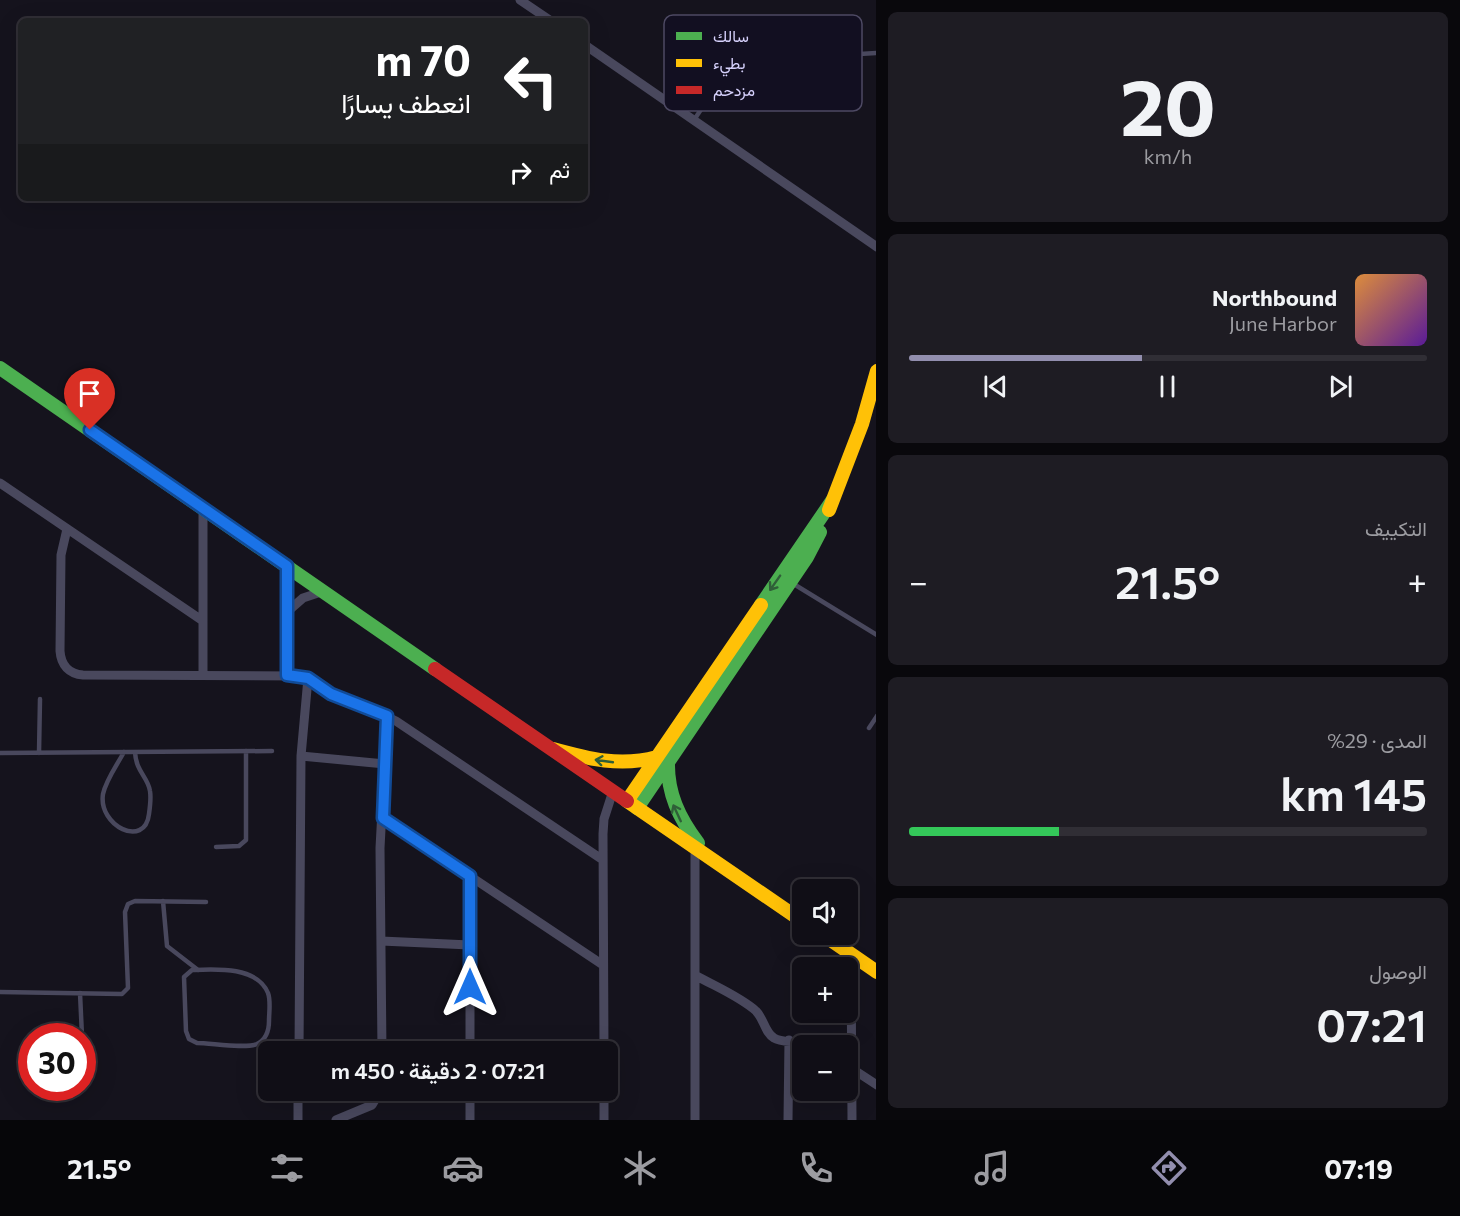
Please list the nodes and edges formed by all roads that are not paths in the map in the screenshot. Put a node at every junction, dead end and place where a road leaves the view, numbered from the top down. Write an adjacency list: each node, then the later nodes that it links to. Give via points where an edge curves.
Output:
1 (520, 0): 2 (street)
2 (547, 18)
3 (588, 47): 4 (street)
4 (664, 99)
5 (681, 111): 7 (street)
6 (700, 111): 7 (lane)
7 (694, 120): 8 (street)
8 (876, 247)
9 (0, 368): 13 (main road)
10 (876, 371): 12 (main road, via 862,424)
11 (0, 483): 14 (street)
12 (832, 501): 16 (main road, via 815,543); 36 (main road, one-way to 36)
13 (203, 508): 15 (main road); 19 (street)
14 (68, 529): 19 (street); 21 (street, via 62,555 60,651 68,670 83,675)
15 (287, 566): 17 (main road); 18 (street)
16 (790, 581): 20 (lane); 36 (main road)
17 (324, 591): 18 (street, via 303,598); 28 (main road)
18 (287, 612): 22 (street)
19 (203, 621): 21 (street)
20 (876, 635)
21 (203, 675): 22 (street)
22 (287, 675): 23 (street)
23 (308, 678): 25 (street, via 331,694); 35 (street)
24 (40, 699): 34 (lane)
25 (387, 716): 37 (street); 44 (street)
26 (876, 716): 27 (lane)
27 (869, 728)
28 (553, 749): 36 (main road, one-way to 28, via 605,762); 38 (main road)
29 (246, 751): 30 (lane); 32 (lane); 41 (lane, via 246,842)
30 (272, 751)
31 (124, 752): 32 (lane); 32 (lane, via 105,787 103,806 112,822 132,832 148,821 150,791 137,766); 34 (lane)
32 (135, 752)
33 (0, 753): 34 (lane)
34 (39, 753)
35 (301, 756): 37 (street); 63 (street)
36 (663, 758): 39 (main road); 43 (main road, one-way to 36, via 675,809)
37 (385, 764): 40 (street)
38 (613, 791): 39 (main road); 44 (street, via 604,819)
39 (632, 804): 42 (main road)
40 (383, 818): 45 (street); 49 (street)
41 (216, 847)
42 (695, 847): 43 (main road); 56 (street)
43 (709, 857): 48 (main road)
44 (603, 860): 53 (street)
45 (470, 876): 50 (street); 53 (street)
46 (164, 901): 47 (lane); 54 (lane, via 167,946); 58 (lane, via 135,901 126,908 127,990 122,994)
47 (206, 902)
48 (792, 914)
49 (381, 941): 50 (street); 64 (street)
50 (470, 945): 65 (street)
51 (838, 945): 52 (main road)
52 (851, 954): 55 (main road); 60 (street)
53 (603, 965): 66 (street)
54 (198, 970): 54 (lane, via 188,971 184,977 189,1039 197,1043 251,1045 263,1040 269,1028 269,997 262,984 240,972)
55 (876, 972)
56 (695, 975): 61 (street, via 753,1009 771,1036); 78 (street)
57 (0, 992): 58 (lane)
58 (80, 993): 59 (lane)
59 (81, 1023)
60 (850, 1035)
61 (789, 1040): 62 (street); 79 (street)
62 (792, 1040)
63 (299, 1041)
64 (382, 1041)
65 (470, 1041)
66 (604, 1041)
67 (858, 1073): 68 (street)
68 (876, 1085)
69 (298, 1101): 74 (street)
70 (374, 1101): 75 (street)
71 (470, 1101): 76 (street)
72 (604, 1101): 77 (street)
73 (851, 1101): 80 (street)
74 (298, 1120)
75 (336, 1120)
76 (470, 1120)
77 (604, 1120)
78 (695, 1120)
79 (788, 1120)
80 (852, 1120)

